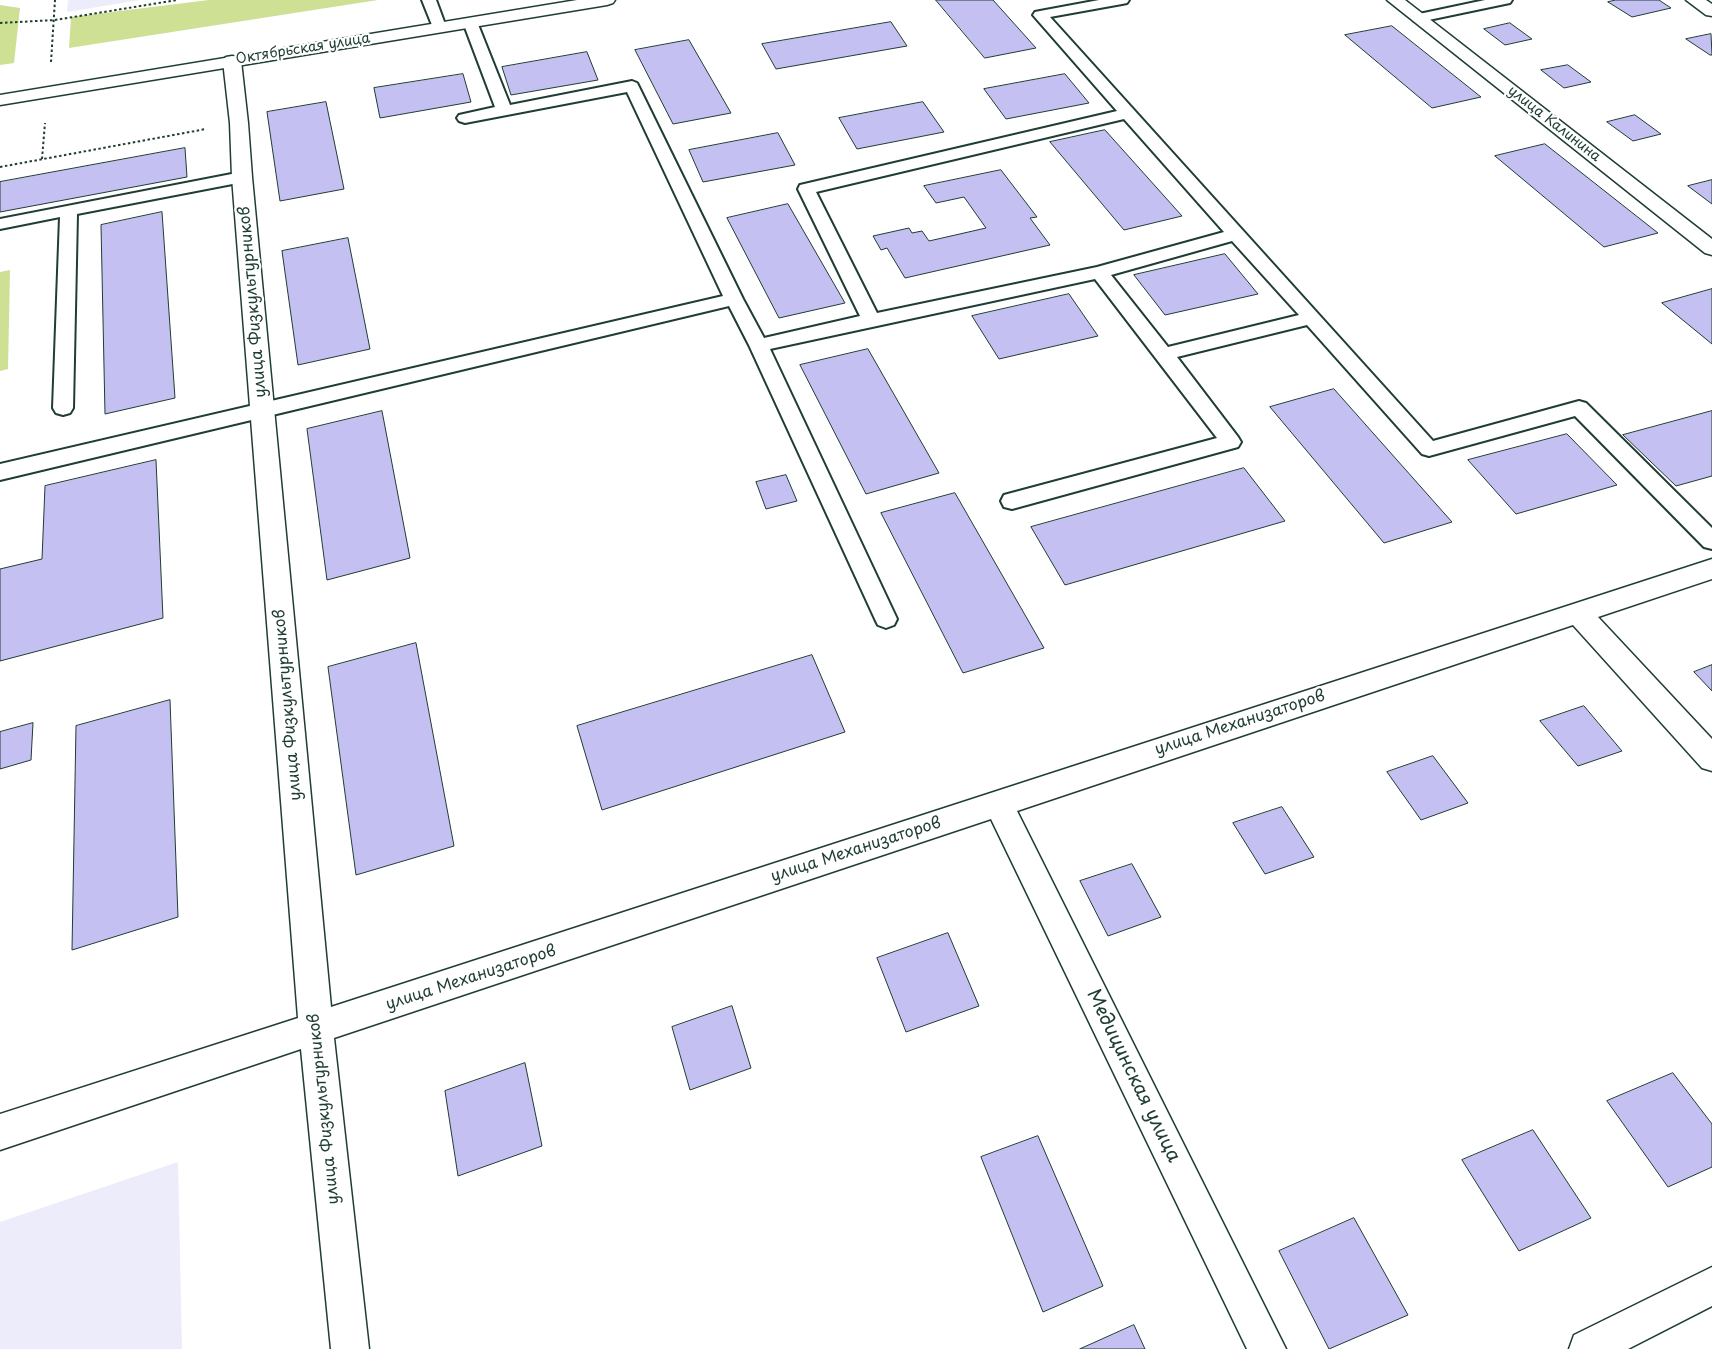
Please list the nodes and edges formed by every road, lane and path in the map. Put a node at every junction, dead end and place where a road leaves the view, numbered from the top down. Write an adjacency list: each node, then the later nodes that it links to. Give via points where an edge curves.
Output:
1 (177, 0): 11 (path, via 55,20)
2 (429, 0): 12 (lane)
3 (607, 0): 10 (street, Октябрьская улица)
4 (1122, 0): 16 (lane, via 1040,15)
5 (1395, 0): 9 (street, улица Калинина)
6 (1505, 0): 9 (lane)
7 (1694, 0): 8 (street)
8 (1712, 11)
9 (1419, 18): 24 (street, улица Калинина)
10 (470, 22): 12 (street, Октябрьская улица); 15 (lane)
11 (0, 23)
12 (439, 27): 13 (street, Октябрьская улица)
13 (232, 61): 14 (street, Октябрьская улица); 18 (street, улица Физкультурников)
14 (0, 100)
15 (504, 110): 17 (lane); 26 (lane, via 632,86)
16 (1128, 113): 23 (lane); 28 (lane, via 806,189)
17 (465, 118)
18 (239, 123): 19 (path); 20 (street, улица Физкультурников)
19 (0, 167)
20 (242, 177): 21 (lane); 32 (street, улица Физкультурников)
21 (69, 210): 22 (lane); 31 (lane)
22 (0, 224)
23 (1236, 234): 25 (lane); 27 (lane)
24 (1712, 249)
25 (1099, 272): 28 (lane); 30 (lane)
26 (734, 299): 29 (lane); 32 (lane)
27 (1312, 318): 30 (lane); 35 (lane, via 1429,449 1579,408)
28 (871, 320): 29 (lane)
29 (759, 345): 38 (lane)
30 (1164, 354): 34 (lane, via 1231,442)
31 (63, 408)
32 (262, 410): 33 (lane); 41 (street, улица Физкультурников)
33 (0, 472)
34 (1012, 501)
35 (1712, 541)
36 (1712, 570): 37 (street, улица Механизаторов)
37 (1578, 613): 39 (street); 40 (street, улица Механизаторов)
38 (886, 619)
39 (1712, 759)
40 (998, 803): 41 (street, улица Механизаторов); 45 (street, Медицинская улица)
41 (316, 1030): 42 (street, улица Механизаторов); 44 (street, улица Физкультурников)
42 (0, 1132)
43 (1712, 1286): 46 (street)
44 (350, 1349)
45 (1268, 1349)
46 (1588, 1349)

